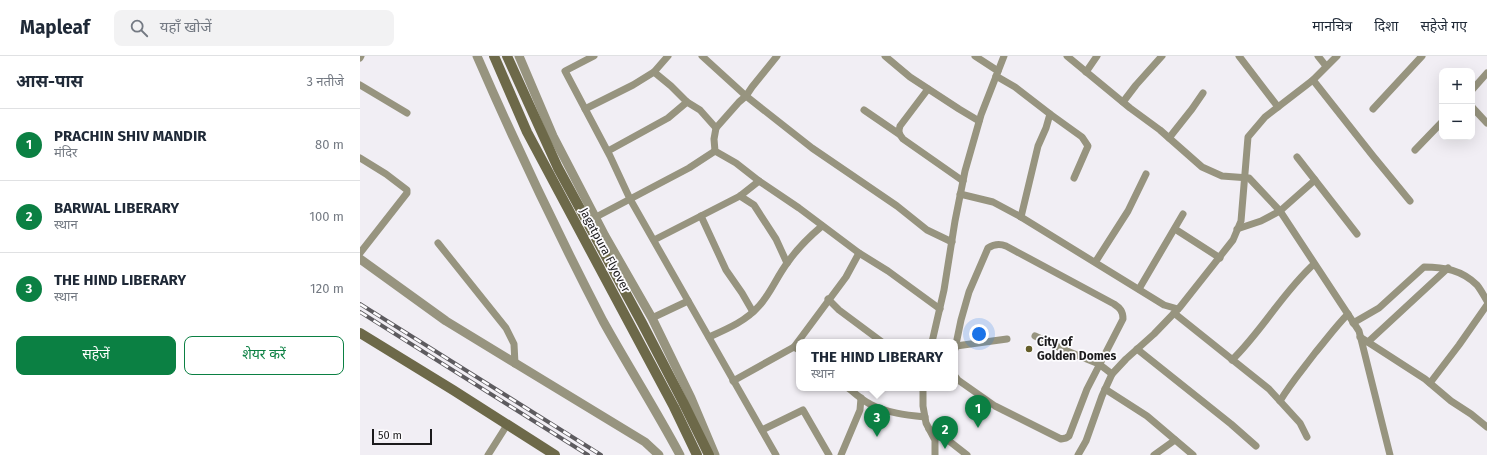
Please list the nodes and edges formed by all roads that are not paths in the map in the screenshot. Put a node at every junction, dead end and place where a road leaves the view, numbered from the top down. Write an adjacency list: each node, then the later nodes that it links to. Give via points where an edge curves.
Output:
1 (477, 56): 128 (street, via 507,124 604,322)
2 (494, 56): 129 (main road, Jagatpura Flyover, via 527,132 674,407)
3 (507, 56): 130 (main road, Jagatpura Flyover, via 558,168 642,323)
4 (519, 56): 64 (street, via 553,136)
5 (594, 56): 33 (street, via 565,71)
6 (668, 56): 20 (street)
7 (702, 56): 29 (street)
8 (777, 56): 29 (street)
9 (886, 56): 27 (street)
10 (975, 56): 22 (street)
11 (1004, 56): 22 (street)
12 (1067, 56): 21 (street)
13 (1097, 56): 21 (street)
14 (1162, 56): 31 (street)
15 (1240, 56): 32 (street)
16 (1318, 56): 19 (street)
17 (1337, 56): 19 (street)
18 (1422, 56): 34 (street)
19 (1326, 66): 24 (street)
20 (654, 72): 30 (street); 33 (street)
21 (1086, 72): 31 (street)
22 (997, 73): 38 (street); 39 (street)
23 (1487, 73): 26 (street)
24 (1313, 80): 32 (street); 59 (street)
25 (360, 85): 37 (street)
26 (1475, 87)
27 (928, 89): 39 (street); 43 (street, via 900,126)
28 (1203, 93): 44 (street)
29 (746, 96): 42 (street); 71 (street, via 812,148 897,206 927,230)
30 (687, 102): 42 (street, via 700,110); 46 (street, via 668,118)
31 (1123, 102): 44 (street)
32 (1278, 108): 51 (street, via 1265,117 1248,137)
33 (585, 109): 46 (street)
34 (1373, 109)
35 (864, 110): 43 (street)
36 (1475, 110): 40 (street)
37 (407, 113)
38 (1050, 114): 52 (street, via 1082,137 1088,146); 63 (street, via 1038,146)
39 (979, 121): 54 (street)
40 (1487, 123)
41 (1439, 125): 45 (street)
42 (716, 128): 47 (street)
43 (899, 134): 54 (street)
44 (1169, 138): 51 (street, via 1202,167 1222,176)
45 (1415, 150)
46 (608, 151): 58 (street)
47 (715, 151): 55 (street, via 736,163); 58 (street, via 689,168)
48 (1297, 157): 53 (street)
49 (361, 162): 72 (street, via 405,187 407,193)
50 (1146, 174): 76 (street, via 1128,211)
51 (1244, 177): 60 (street, via 1249,178); 67 (street, via 1241,221)
52 (1074, 178)
53 (1315, 180): 60 (street); 68 (street)
54 (963, 181): 56 (street)
55 (759, 182): 57 (street); 65 (street)
56 (960, 194): 63 (street, via 993,202); 71 (street)
57 (740, 196): 62 (street); 77 (street, via 754,205 776,239)
58 (630, 199): 64 (street); 69 (street)
59 (1410, 201)
60 (1280, 211): 67 (street); 78 (street)
61 (1183, 214): 66 (street)
62 (701, 216): 69 (street); 87 (street, via 726,270)
63 (1022, 216): 76 (street)
64 (596, 217): 89 (street)
65 (822, 226): 73 (street); 77 (street)
66 (1175, 229): 74 (street); 80 (street)
67 (1237, 229): 74 (street, via 1233,240)
68 (1357, 234)
69 (654, 240): 82 (street)
70 (438, 242): 105 (street, via 506,328 514,344)
71 (952, 242): 85 (street)
72 (360, 254)
73 (859, 254): 81 (street, via 846,277); 85 (street, via 888,271)
74 (1220, 258): 86 (street)
75 (360, 259): 105 (street, via 446,321)
76 (1096, 261): 80 (street)
77 (787, 263): 87 (street, via 772,288)
78 (1314, 264): 88 (street); 104 (street, via 1301,276 1248,345)
79 (1448, 268): 83 (street, via 1470,280); 90 (street, via 1424,267 1379,308); 100 (street)
80 (1139, 289): 86 (street)
81 (828, 299): 95 (street); 96 (street)
82 (688, 301): 89 (street); 93 (street)
83 (1487, 301)
84 (1487, 305): 110 (street)
85 (940, 309): 97 (street)
86 (1176, 311): 103 (street); 104 (street)
87 (752, 312): 93 (street, via 744,319)
88 (1348, 314): 90 (street); 115 (street, via 1289,385)
89 (652, 318): 131 (street, via 691,398)
90 (1354, 323): 94 (street)
91 (360, 332): 117 (main road)
92 (1035, 336): 106 (street)
93 (709, 337): 109 (street)
94 (1360, 337): 100 (street); 139 (street)
95 (802, 339)
96 (878, 339)
97 (933, 339)
98 (957, 339): 106 (street, via 965,302 984,256 988,248 1001,244 1120,308 1123,319)
99 (1007, 339): 101 (street)
100 (1368, 342): 110 (street)
101 (958, 347)
102 (796, 348): 109 (street)
103 (1137, 349): 107 (street); 123 (street)
104 (1232, 360): 115 (street)
105 (515, 364): 127 (street, via 645,442)
106 (1100, 364): 107 (street); 108 (street, via 1087,389 1069,436 1060,439 995,406)
107 (1112, 374): 111 (street)
108 (958, 380)
109 (733, 381): 120 (street)
110 (1430, 383): 118 (street)
111 (1105, 389): 122 (street, via 1147,416); 124 (street)
112 (852, 391): 114 (street)
113 (923, 391): 116 (street)
114 (861, 398): 116 (street, via 890,412); 134 (street, via 860,410)
115 (1280, 401): 121 (street, via 1300,423)
116 (925, 416): 119 (street)
117 (507, 425): 125 (street); 126 (main road)
118 (1487, 427)
119 (929, 429): 135 (street, via 934,440); 136 (street)
120 (762, 430): 132 (street); 133 (street, via 803,410)
121 (1307, 437)
122 (1175, 440): 137 (street); 138 (street)
123 (1256, 446)
124 (1080, 454)
125 (488, 455)
126 (554, 455)
127 (659, 455)
128 (680, 455)
129 (697, 455)
130 (708, 455)
131 (715, 455)
132 (776, 455)
133 (829, 455)
134 (841, 455)
135 (935, 455)
136 (967, 455)
137 (1154, 455)
138 (1193, 455)
139 (1390, 455)

